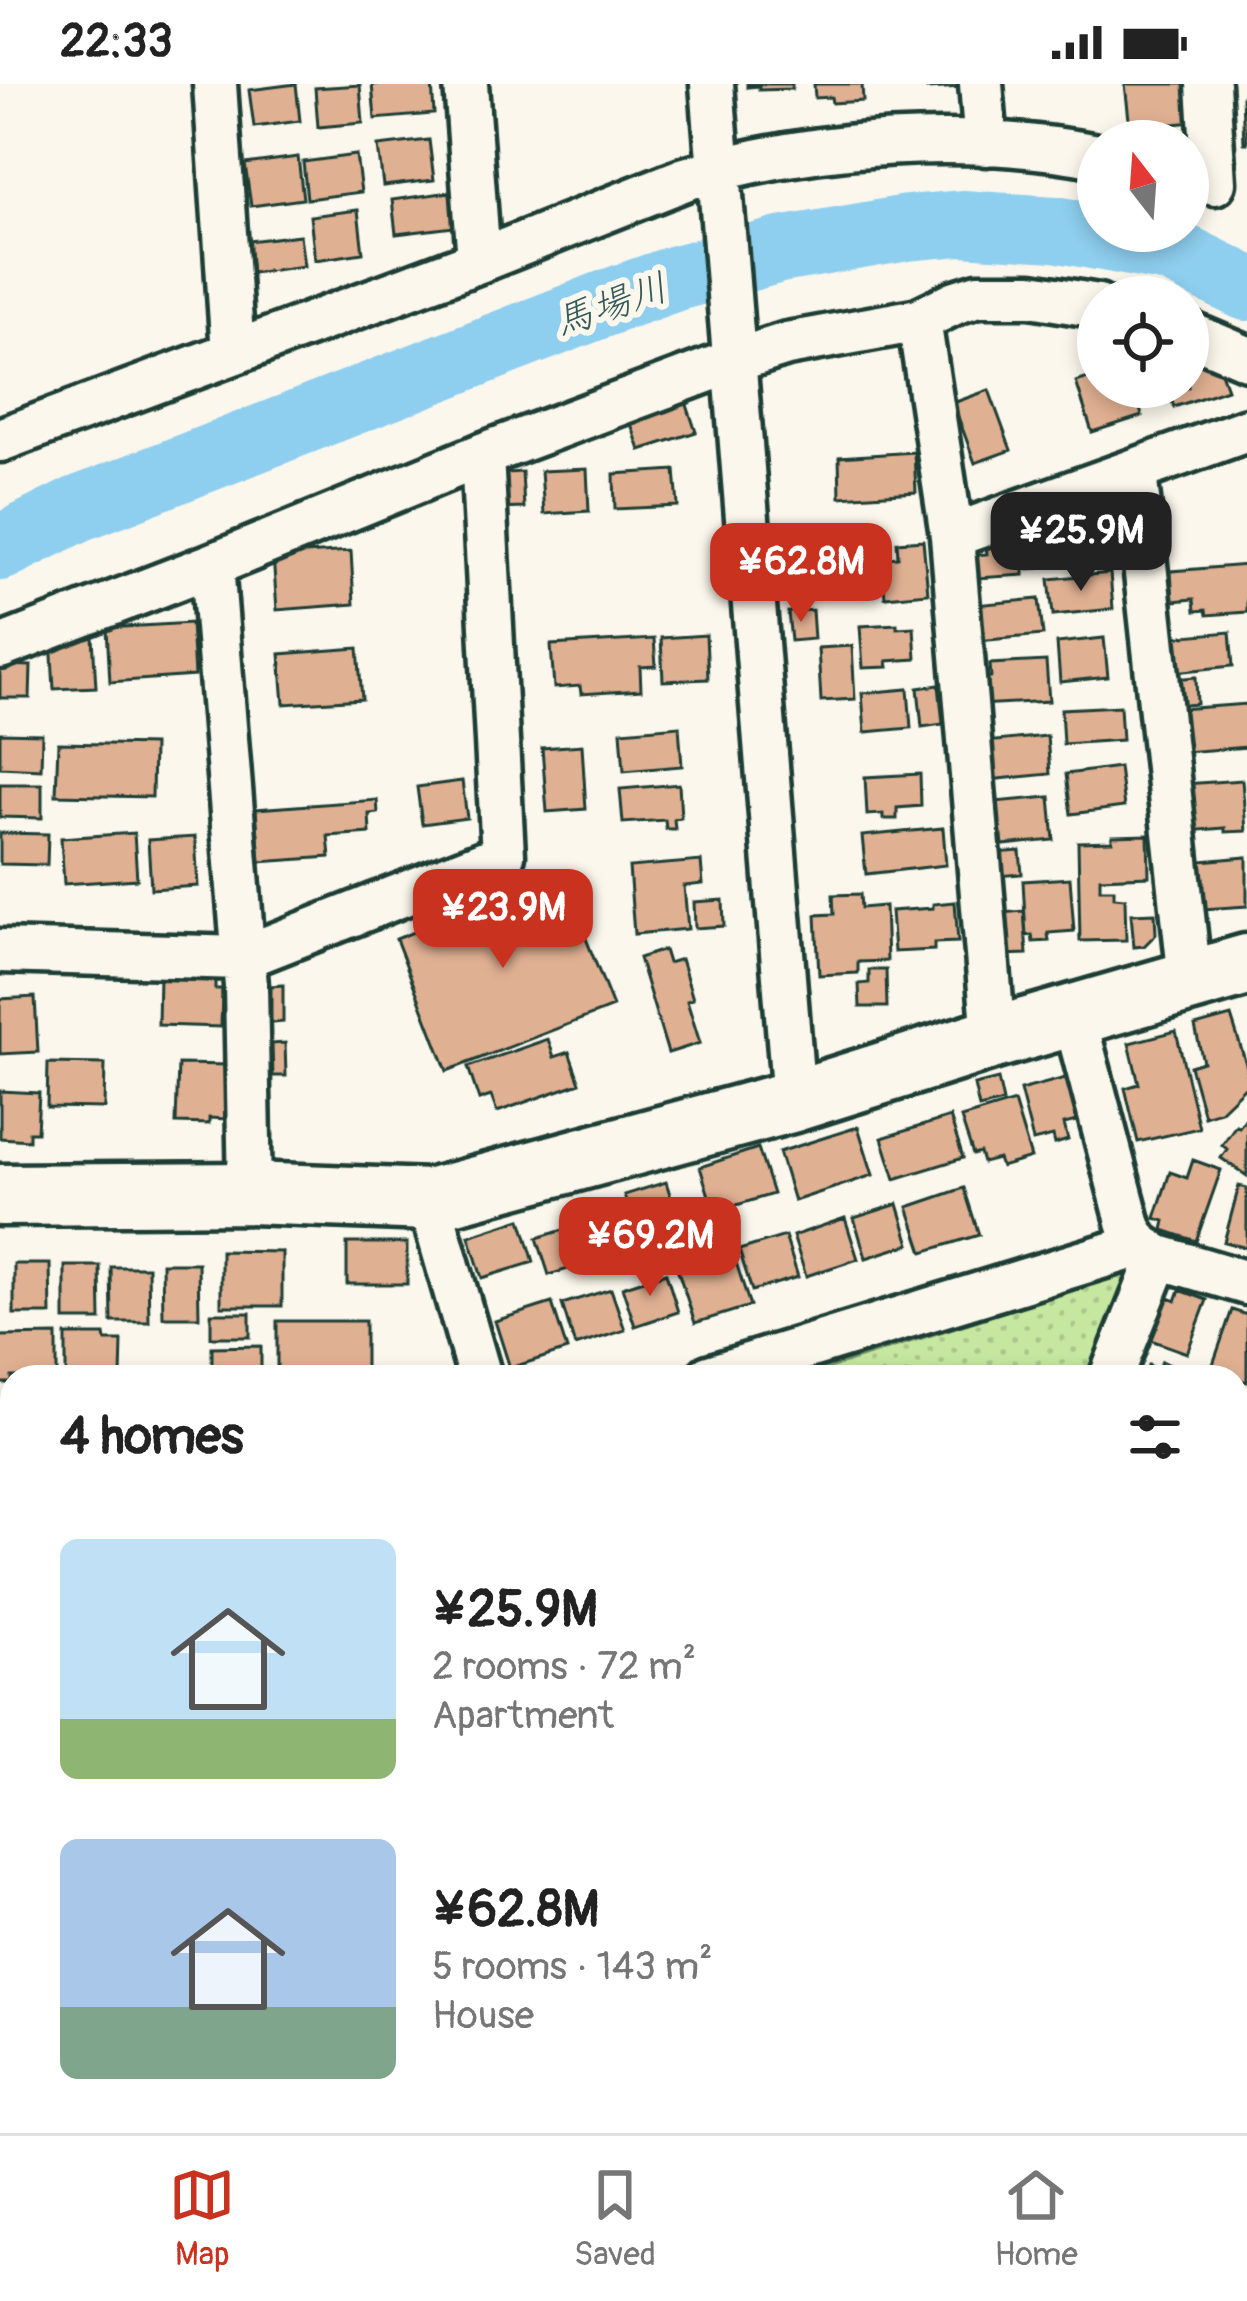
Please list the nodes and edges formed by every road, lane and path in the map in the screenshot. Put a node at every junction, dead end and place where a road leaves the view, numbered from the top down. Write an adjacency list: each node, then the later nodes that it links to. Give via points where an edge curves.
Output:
1 (215, 84): 15 (street)
2 (466, 84): 10 (street)
3 (712, 84): 8 (street)
4 (981, 84): 6 (street)
5 (1208, 84): 9 (street)
6 (986, 144): 7 (street); 8 (street, via 774,158)
7 (1077, 152)
8 (720, 184): 10 (street, via 643,195); 14 (street)
9 (1216, 184)
10 (479, 261): 15 (street)
11 (1077, 303): 12 (street, via 997,293)
12 (919, 320): 14 (street, via 787,344); 21 (street)
13 (1209, 342): 16 (street)
14 (732, 345): 19 (street); 30 (street)
15 (233, 353): 18 (street)
16 (1247, 358)
17 (1247, 430): 20 (street)
18 (0, 440)
19 (482, 455): 22 (street); 25 (street, via 502,855)
20 (1136, 472): 21 (street); 27 (street)
21 (952, 536): 29 (street)
22 (212, 566): 23 (street); 25 (street)
23 (0, 646)
24 (0, 951): 25 (street)
25 (242, 958): 31 (street)
26 (1247, 965): 27 (street)
27 (1190, 980): 28 (street)
28 (1074, 1016): 29 (street); 34 (street, via 1130,1228)
29 (994, 1038): 30 (street)
30 (794, 1101): 33 (street)
31 (250, 1193): 32 (street); 33 (street)
32 (0, 1195)
33 (428, 1200): 36 (street)
34 (1150, 1251): 35 (street); 37 (street); 38 (street)
35 (1247, 1283)
36 (476, 1365)
37 (751, 1365)
38 (1115, 1365)

